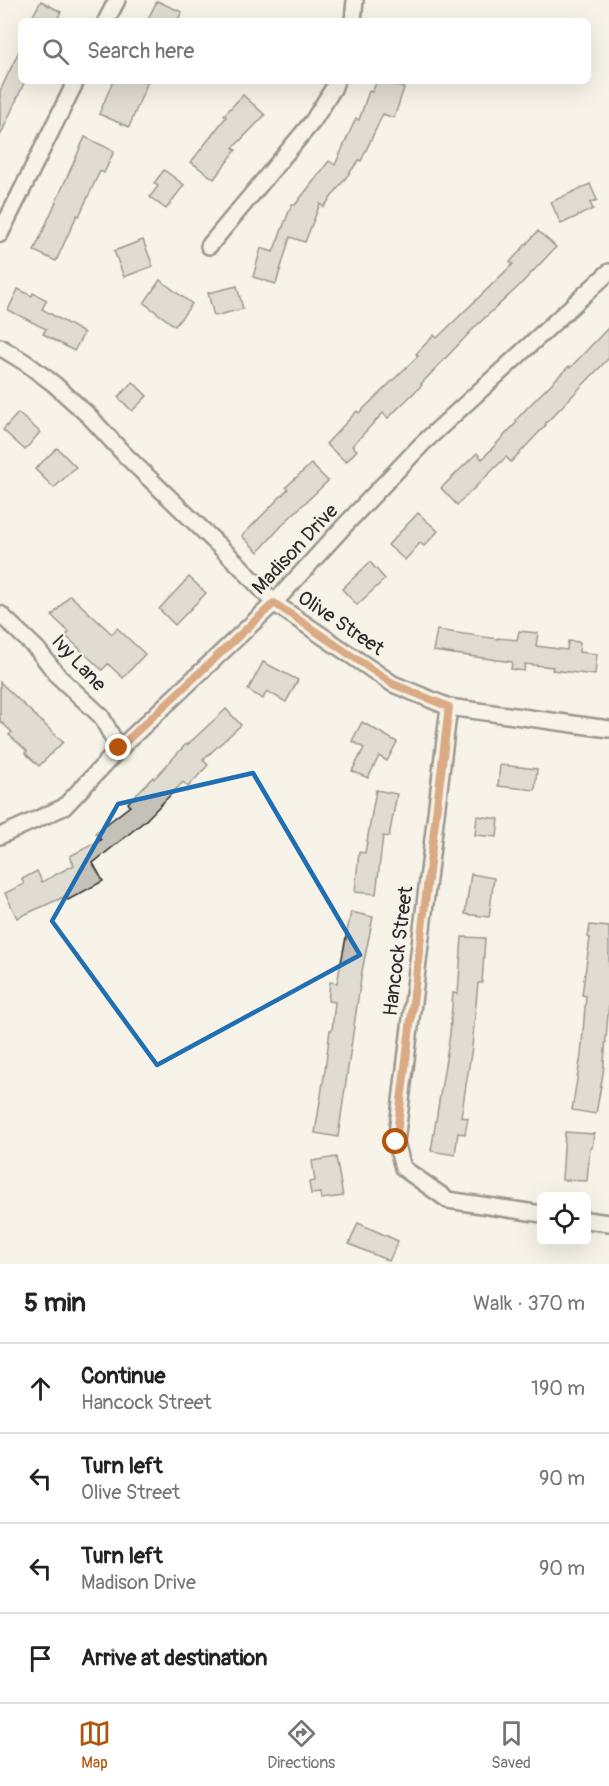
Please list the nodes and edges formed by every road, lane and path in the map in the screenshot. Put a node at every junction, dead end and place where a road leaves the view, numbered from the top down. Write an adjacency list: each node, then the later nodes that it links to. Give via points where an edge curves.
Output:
1 (117, 0): 3 (street)
2 (355, 0): 4 (street)
3 (108, 18)
4 (353, 18)
5 (75, 84): 7 (street)
6 (335, 84): 8 (street, via 313,121)
7 (0, 234)
8 (209, 246)
9 (609, 272): 11 (street, Madison Drive, via 422,444)
10 (0, 347): 11 (street, Olive Street, via 54,384 90,416)
11 (274, 603): 13 (street, Olive Street, via 393,684); 15 (street, Madison Drive)
12 (0, 614): 15 (street, Ivy Lane, via 101,716)
13 (449, 707): 14 (street, Olive Street); 17 (street, Hancock Street, via 396,1142 403,1168 448,1200)
14 (609, 729)
15 (119, 748): 16 (street, Madison Drive, via 64,807)
16 (0, 836)
17 (537, 1213)
18 (591, 1221): 19 (street)
19 (609, 1223)

